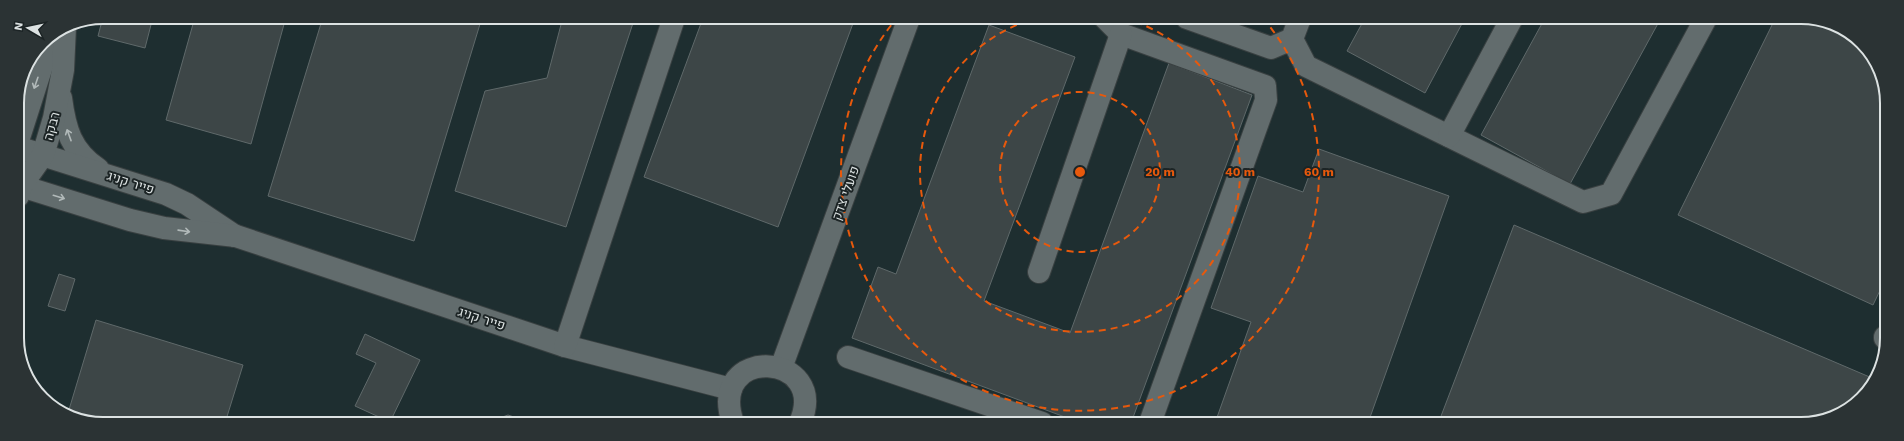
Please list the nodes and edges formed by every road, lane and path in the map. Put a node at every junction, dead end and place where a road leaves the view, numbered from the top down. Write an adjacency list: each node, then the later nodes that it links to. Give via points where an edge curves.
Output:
1 (672, 24): 22 (street)
2 (907, 24): 24 (street, פועלי צדק)
3 (1111, 24): 9 (street)
4 (1204, 24): 10 (street, via 1270,48)
5 (1298, 24): 10 (street)
6 (1509, 24): 14 (street)
7 (1703, 24): 14 (street, via 1611,194 1583,202)
8 (64, 34): 12 (street, רבקה)
9 (1121, 34): 21 (street); 29 (street, via 1264,86 1266,100)
10 (1292, 39): 14 (street, via 1306,66)
11 (51, 44): 13 (street, רבקה, one-way to 13)
12 (60, 90): 16 (street, רבקה); 17 (street, one-way to 12, via 87,162 70,139 62,110)
13 (24, 124)
14 (1449, 136)
15 (24, 148): 16 (street, פייר קניג)
16 (43, 155): 17 (street, פייר קניג); 18 (street, רבקה)
17 (104, 173): 20 (street, פייר קניג, via 166,194 199,211)
18 (24, 182)
19 (24, 190): 20 (street, פייר קניג, one-way to 20, via 164,228)
20 (236, 236): 22 (street, פייר קניג)
21 (1039, 272)
22 (565, 346): 25 (street, פייר קניג)
23 (848, 356): 28 (street)
24 (781, 368): 25 (street, via 768,365 749,369 738,377); 27 (street, via 792,374 801,385 805,406)
25 (731, 389): 26 (street, via 728,402)
26 (732, 417)
27 (802, 417)
28 (1025, 417)
29 (1152, 417)

